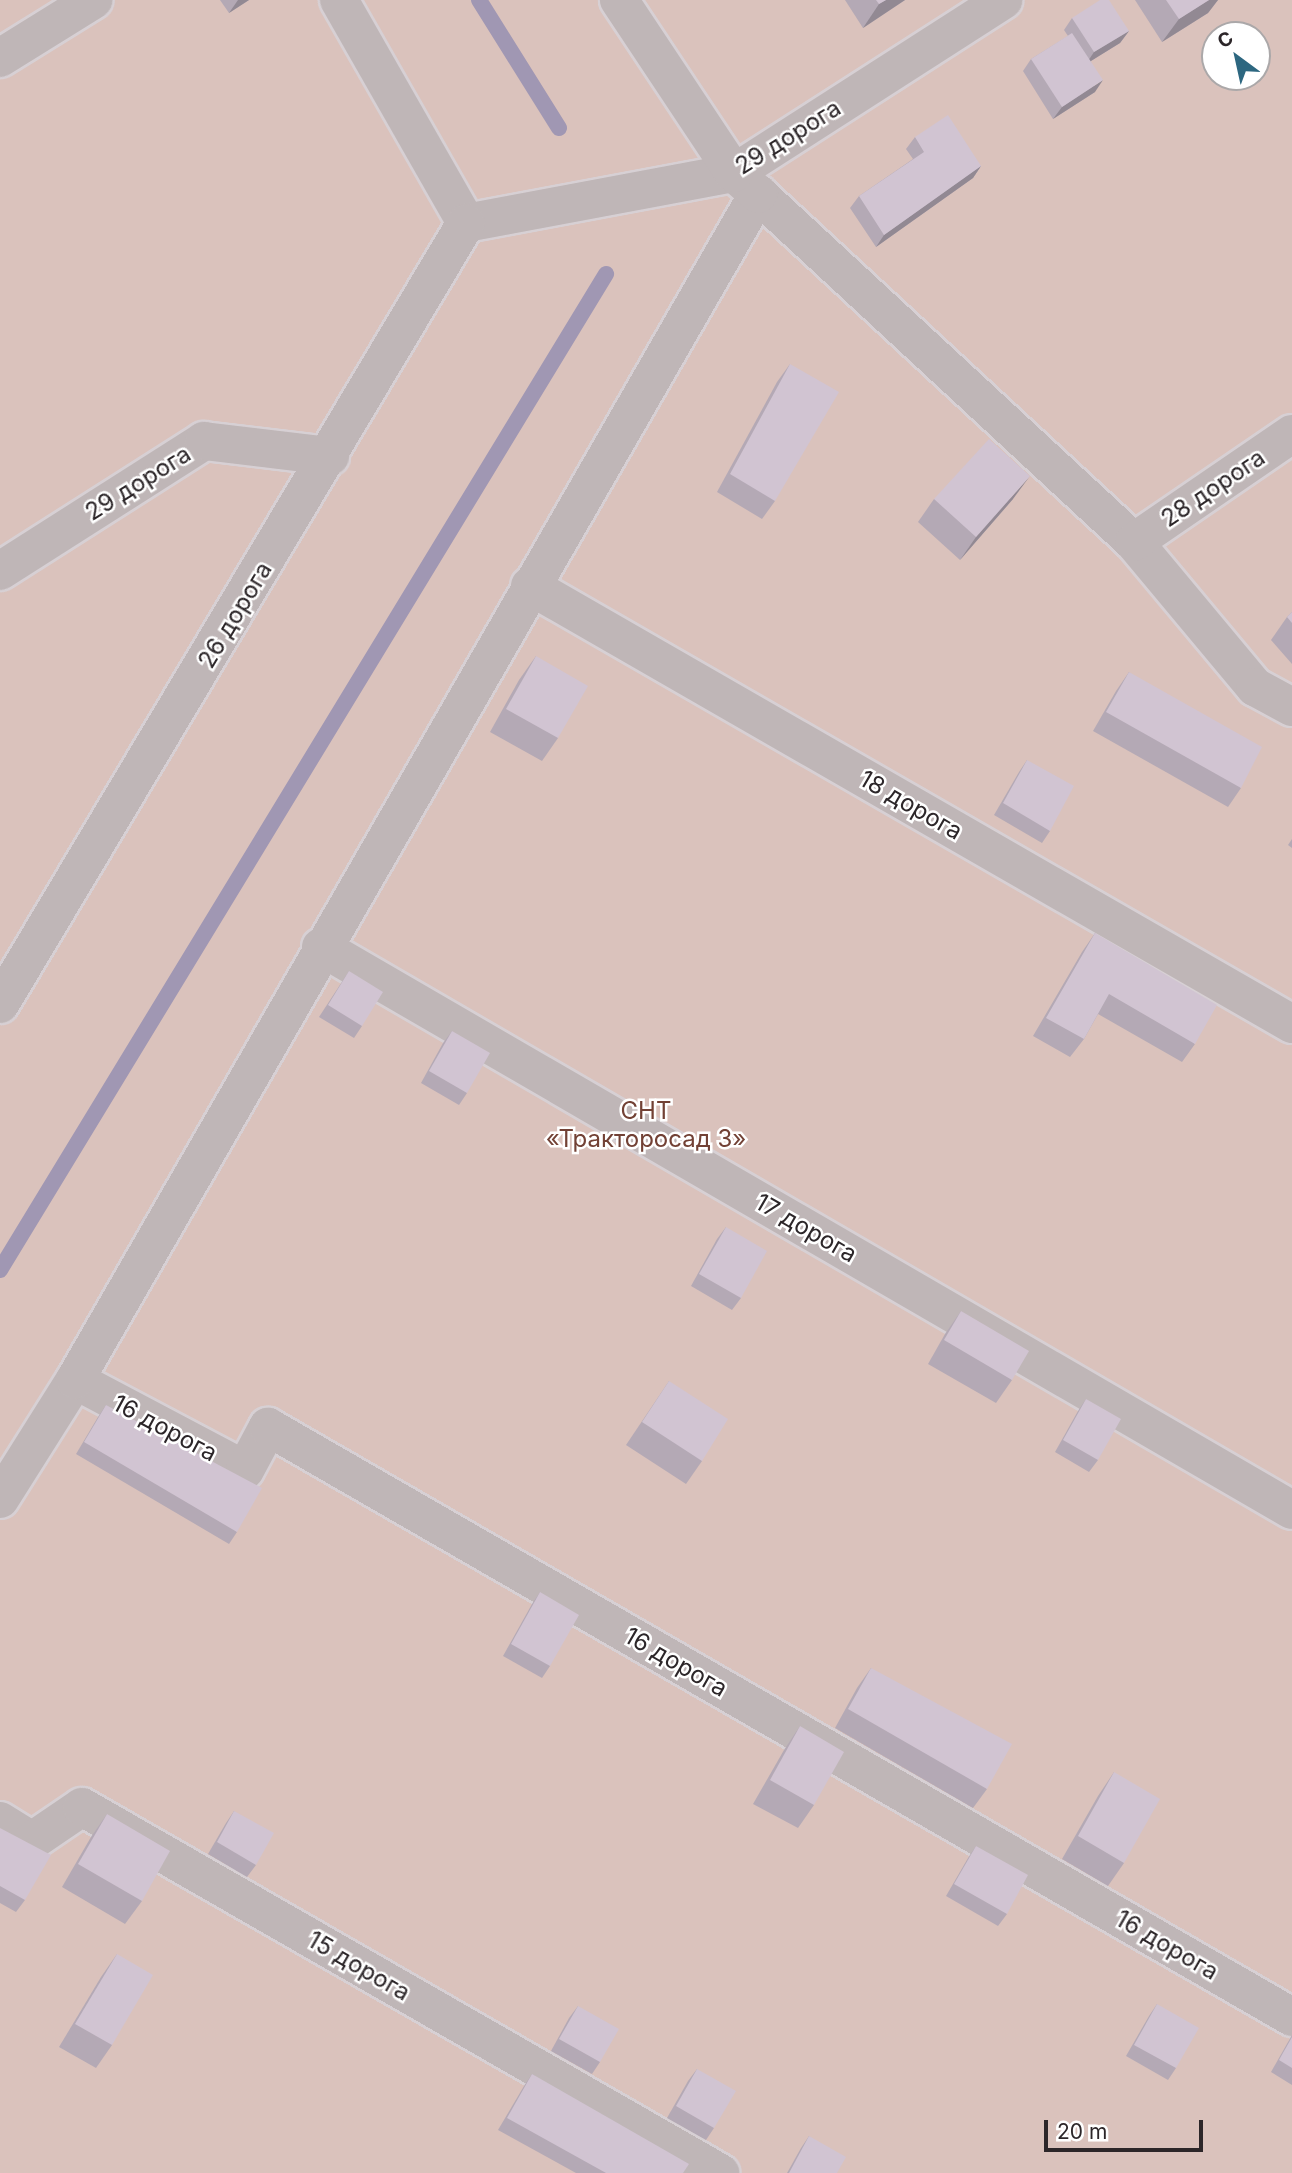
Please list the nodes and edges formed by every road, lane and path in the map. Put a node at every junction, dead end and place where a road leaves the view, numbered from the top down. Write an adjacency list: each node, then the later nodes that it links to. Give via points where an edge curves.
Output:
1 (93, 0): 5 (street)
2 (339, 0): 7 (street)
3 (619, 0): 6 (street)
4 (1003, 0): 6 (street, 29 дорога)
5 (0, 58)
6 (746, 183): 7 (street, 29 дорога); 10 (street); 12 (street)
7 (466, 223): 9 (street, 26 дорога)
8 (1292, 434): 10 (street, 28 дорога)
9 (330, 456): 11 (street, 29 дорога, via 204,442); 15 (street, 26 дорога)
10 (1134, 541): 13 (street, via 1255,687)
11 (0, 571)
12 (530, 586): 14 (street); 16 (street, 18 дорога)
13 (1292, 707)
14 (321, 947): 17 (street); 19 (street, 17 дорога)
15 (0, 1004)
16 (1292, 1024)
17 (75, 1380): 18 (street); 21 (street, 16 дорога, via 245,1470 268,1427)
18 (0, 1499)
19 (1292, 1510)
20 (0, 1821): 22 (street, 15 дорога, via 32,1841 82,1807)
21 (1292, 2017)
22 (720, 2173)

